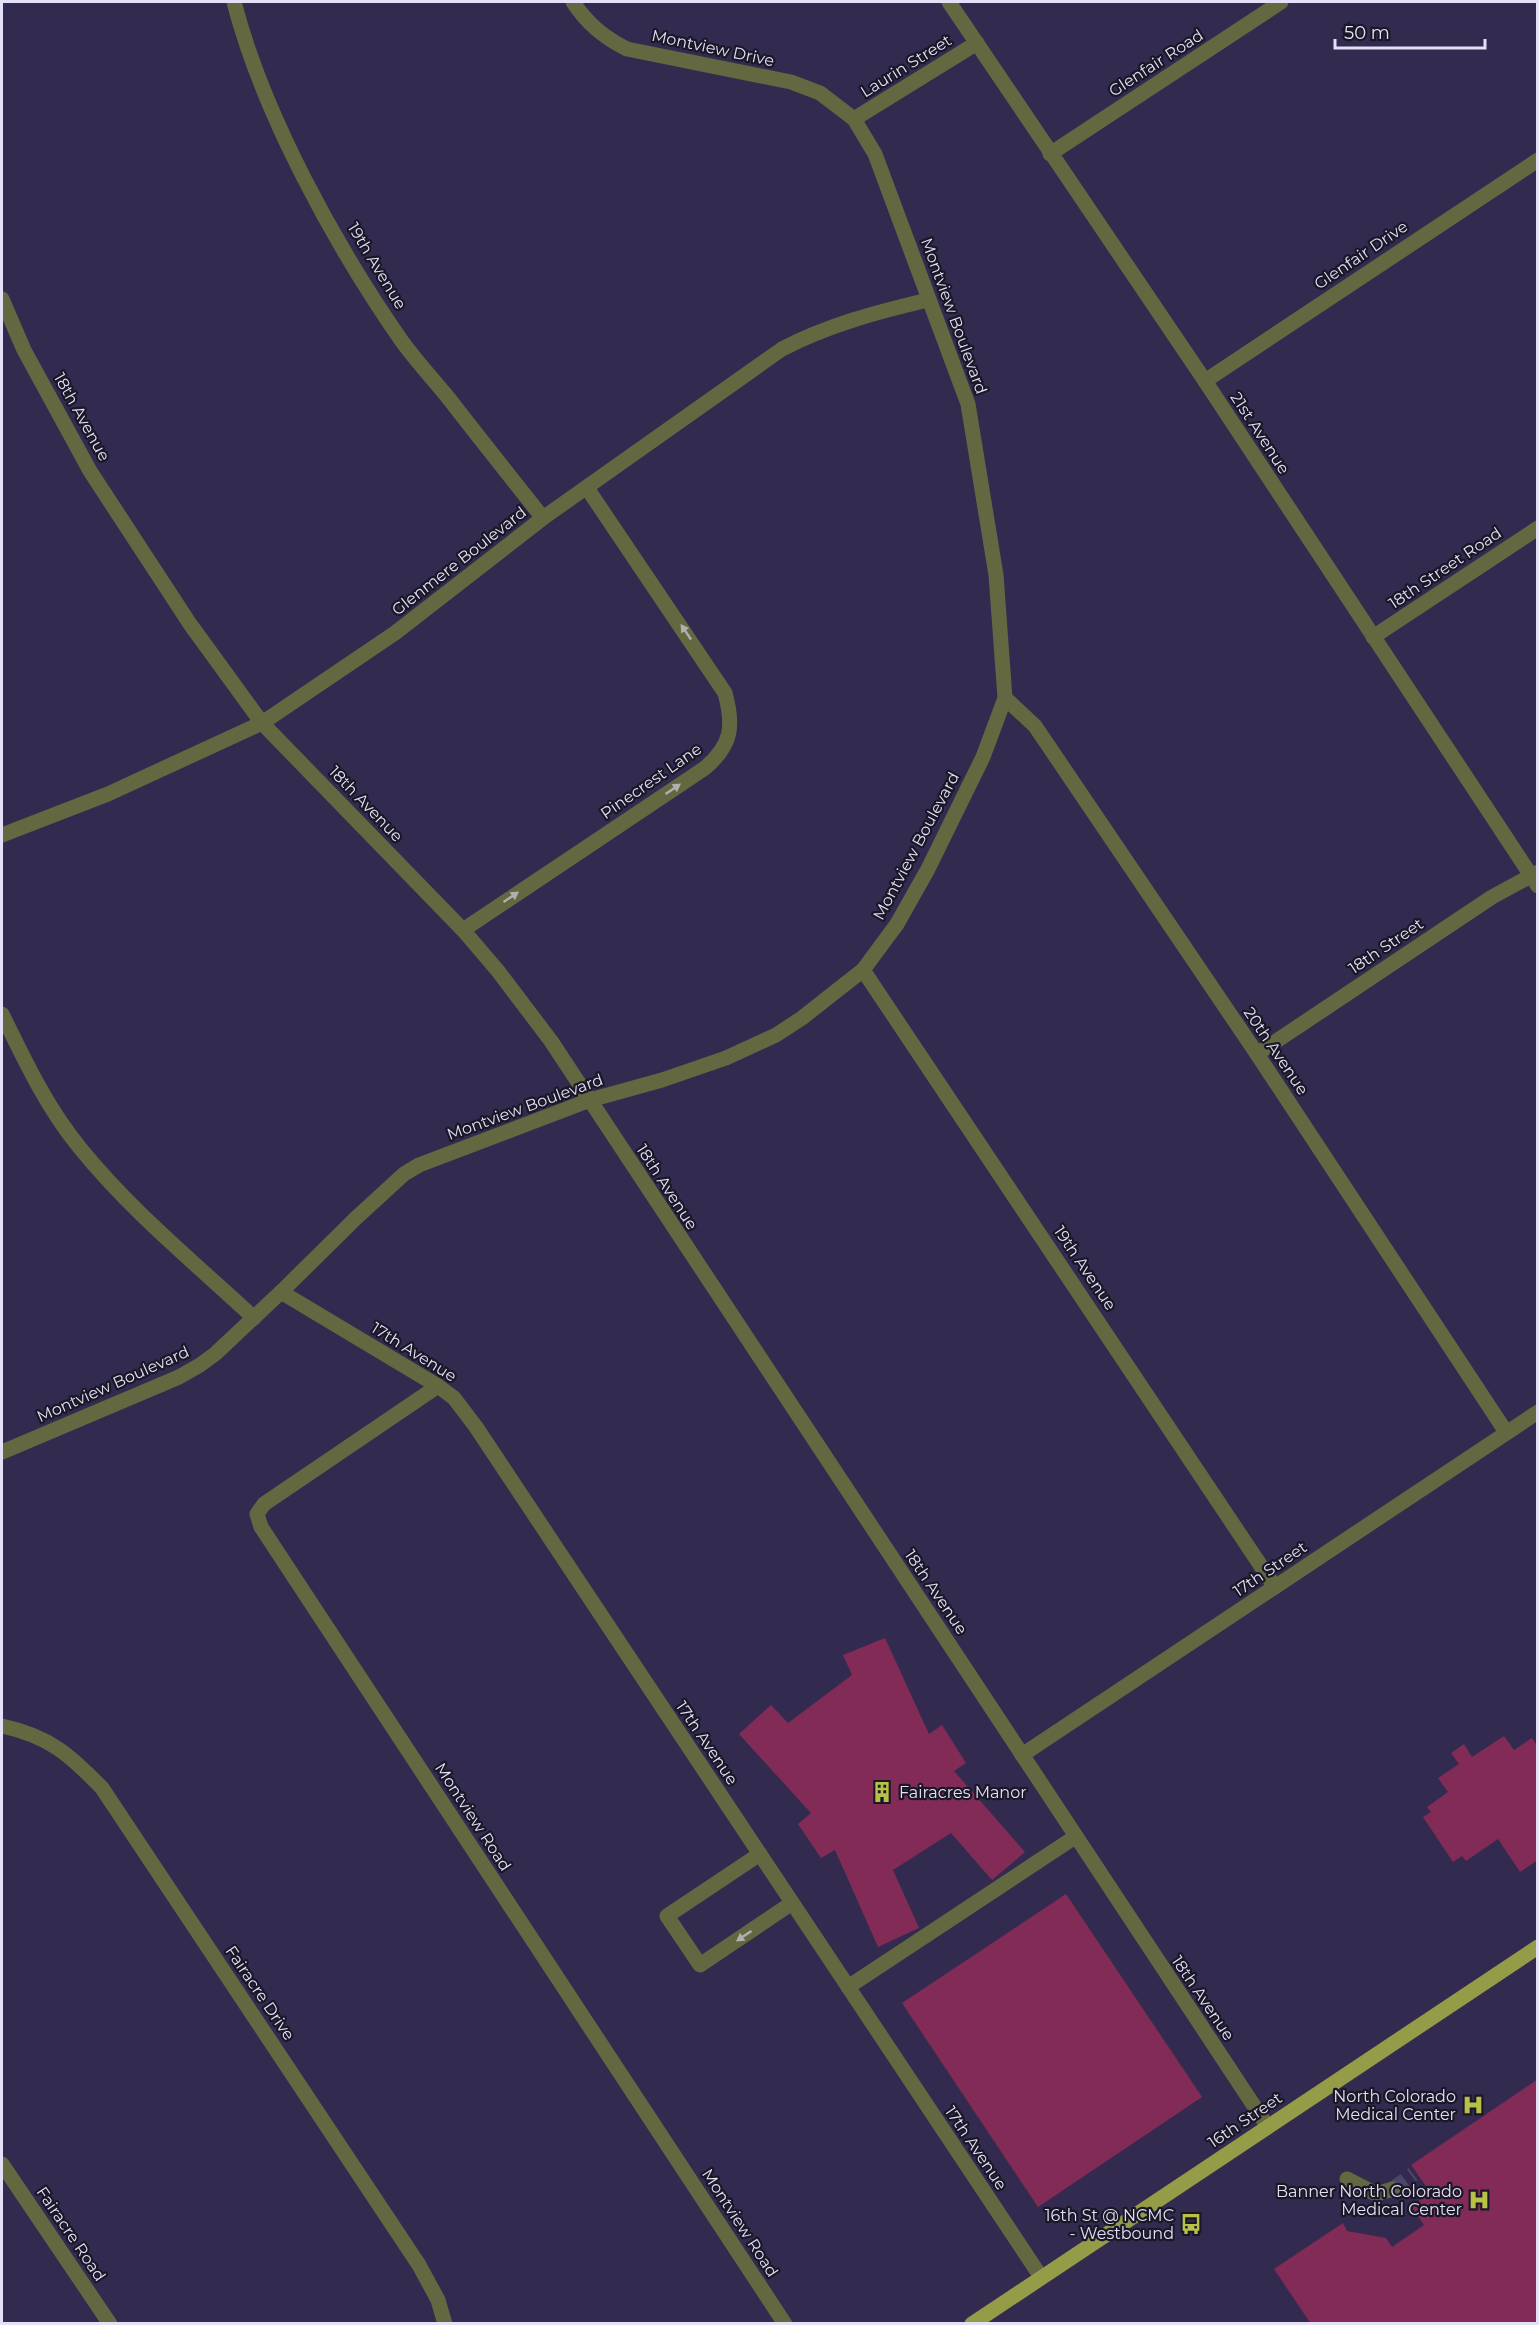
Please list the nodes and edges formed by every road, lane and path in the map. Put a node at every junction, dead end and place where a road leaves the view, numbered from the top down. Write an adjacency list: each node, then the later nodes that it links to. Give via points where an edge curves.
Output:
1 (234, 2): 13 (street, 19th Avenue, via 282,130 361,278 402,340)
2 (573, 2): 6 (street, Montview Drive, via 606,39 627,49 791,82 820,93)
3 (950, 2): 5 (street, 21st Avenue)
4 (1281, 2): 7 (street, Glenfair Road)
5 (977, 43): 6 (street, Laurin Street); 7 (street, 21st Avenue)
6 (854, 119): 10 (street, Montview Boulevard, via 875,154)
7 (1050, 154): 11 (street, 21st Avenue)
8 (1538, 160): 11 (street, Glenfair Drive)
9 (2, 299): 17 (street, 18th Avenue, via 24,350 90,471 190,624)
10 (928, 300): 12 (street, Glenmere Boulevard, via 866,315 782,349); 16 (street, Montview Boulevard, via 968,404 996,575)
11 (1205, 381): 15 (street, 21st Avenue)
12 (587, 488): 13 (street, Glenmere Boulevard); 20 (street, Pinecrest Lane, one-way to 12, via 705,768 730,735 725,693)
13 (543, 518): 17 (street, Glenmere Boulevard, via 395,633)
14 (1538, 528): 15 (street, 18th Street Road)
15 (1373, 637): 19 (street, 21st Avenue)
16 (1005, 698): 21 (street, Montview Boulevard, via 983,757 928,869 897,924); 23 (street, 20th Avenue, via 1035,726)
17 (262, 723): 18 (street, Glenmere Boulevard, via 108,794); 20 (street, 18th Avenue)
18 (2, 836)
19 (1535, 878): 23 (street, 18th Street, via 1492,897)
20 (463, 930): 24 (street, 18th Avenue, via 498,971)
21 (863, 970): 24 (street, Montview Boulevard, via 776,1035 726,1058); 31 (street, 19th Avenue)
22 (2, 1014): 26 (street, via 42,1094 80,1148 132,1204)
23 (1257, 1054): 29 (street, 20th Avenue)
24 (590, 1100): 25 (street, Montview Boulevard, via 431,1160 404,1174); 33 (street, 18th Avenue)
25 (281, 1292): 26 (street, Montview Boulevard); 27 (street, 17th Avenue)
26 (254, 1318): 30 (street, Montview Boulevard, via 200,1365 179,1377)
27 (438, 1386): 35 (street, 17th Avenue, via 454,1398 476,1427); 46 (street, Montview Road, via 264,1504 257,1514 261,1527)
28 (1538, 1412): 29 (street, 17th Street)
29 (1506, 1432): 31 (street, 17th Street)
30 (2, 1452)
31 (1275, 1587): 33 (street, 17th Street)
32 (2, 1726): 45 (street, Fairacre Drive, via 55,1745 102,1788 419,2265 438,2300)
33 (1022, 1755): 34 (street, 18th Avenue)
34 (1075, 1837): 38 (street); 39 (street, 18th Avenue)
35 (760, 1854): 36 (street, 17th Avenue); 36 (street, one-way to 35, via 700,1965 666,1916)
36 (792, 1903): 38 (street, 17th Avenue)
37 (1538, 1947): 39 (main road, 16th Street)
38 (848, 1988): 43 (street, 17th Avenue)
39 (1268, 2127): 43 (main road, 16th Street)
40 (3, 2169): 44 (street, Fairacre Road)
41 (1347, 2179): 42 (street, via 1376,2194)
42 (1393, 2189)
43 (1041, 2277): 47 (main road, 16th Street)
44 (110, 2324)
45 (445, 2324)
46 (785, 2324)
47 (972, 2324)

